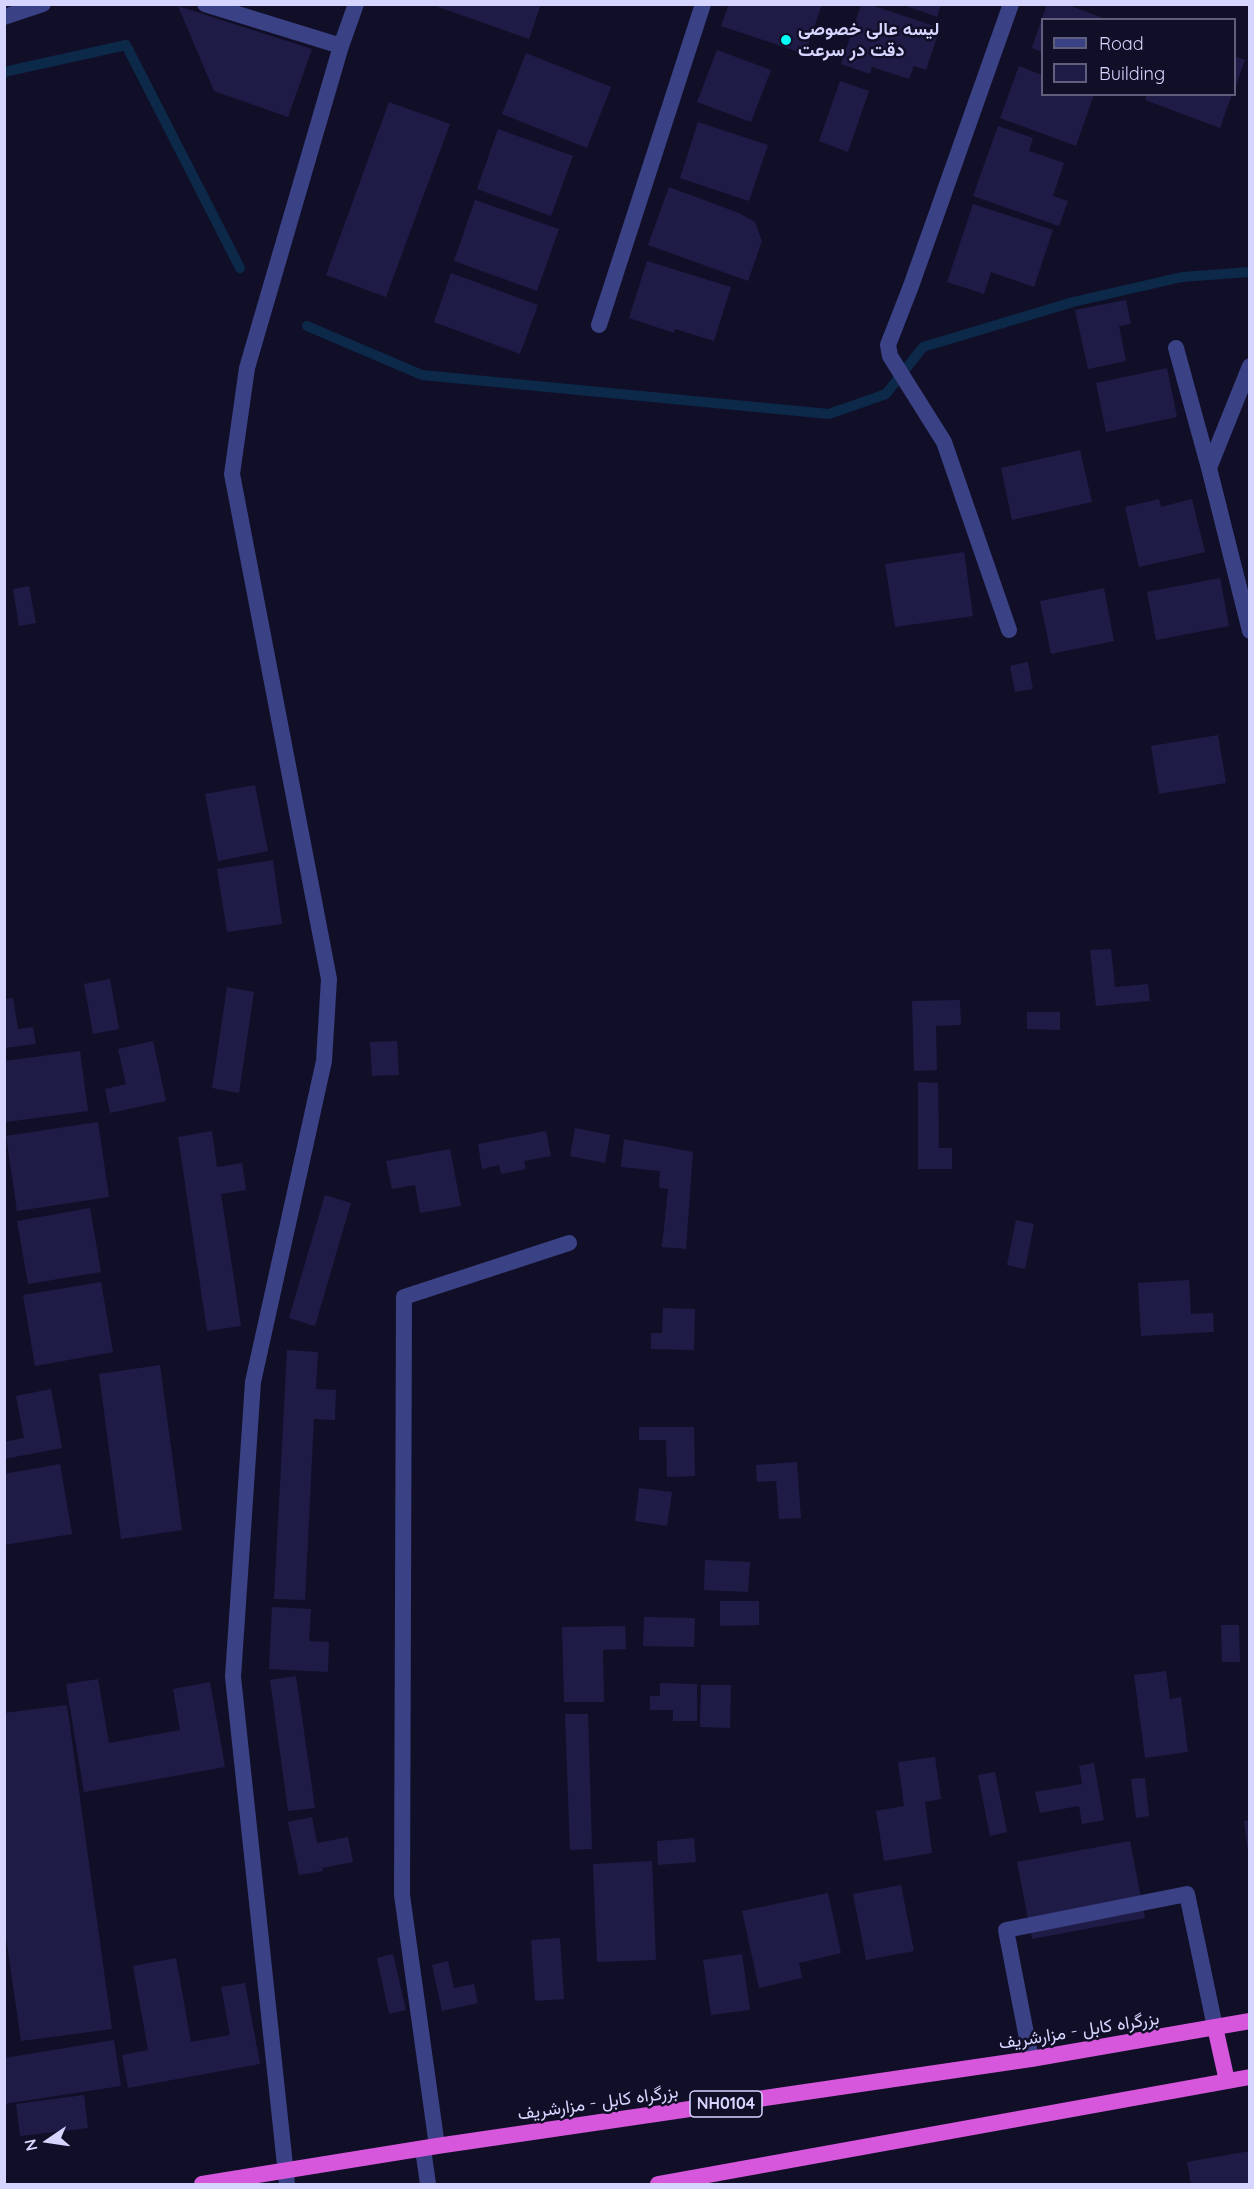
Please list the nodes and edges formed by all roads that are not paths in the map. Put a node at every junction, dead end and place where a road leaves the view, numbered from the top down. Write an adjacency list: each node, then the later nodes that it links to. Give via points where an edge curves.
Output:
1 (43, 4): 6 (street)
2 (206, 4): 7 (street)
3 (356, 4): 7 (street)
4 (703, 4): 8 (street)
5 (1011, 4): 12 (street, via 888,345 890,356 944,442)
6 (4, 16)
7 (341, 46): 21 (street, via 247,368 232,474 329,979 324,1061 253,1382 233,1677)
8 (599, 325)
9 (1176, 348): 11 (street)
10 (1250, 366): 11 (street)
11 (1209, 468): 13 (street)
12 (1009, 630)
13 (1250, 631)
14 (569, 1243): 20 (street, via 404,1297 402,1895)
15 (1250, 2021): 16 (highway, بزرگراه کابل - مزارشریف / NH0104)
16 (1215, 2027): 17 (highway, بزرگراه کابل - مزارشریف / NH0104); 17 (street, via 1187,1894 1006,1930); 19 (highway)
17 (1031, 2059): 20 (highway, بزرگراه کابل - مزارشریف / NH0104)
18 (1250, 2077): 19 (highway)
19 (1227, 2081): 24 (highway)
20 (430, 2147): 21 (highway, بزرگراه کابل - مزارشریف / NH0104); 23 (street)
21 (286, 2178): 22 (highway, بزرگراه کابل - مزارشریف / NH0104)
22 (202, 2184)
23 (428, 2184)
24 (658, 2184)

